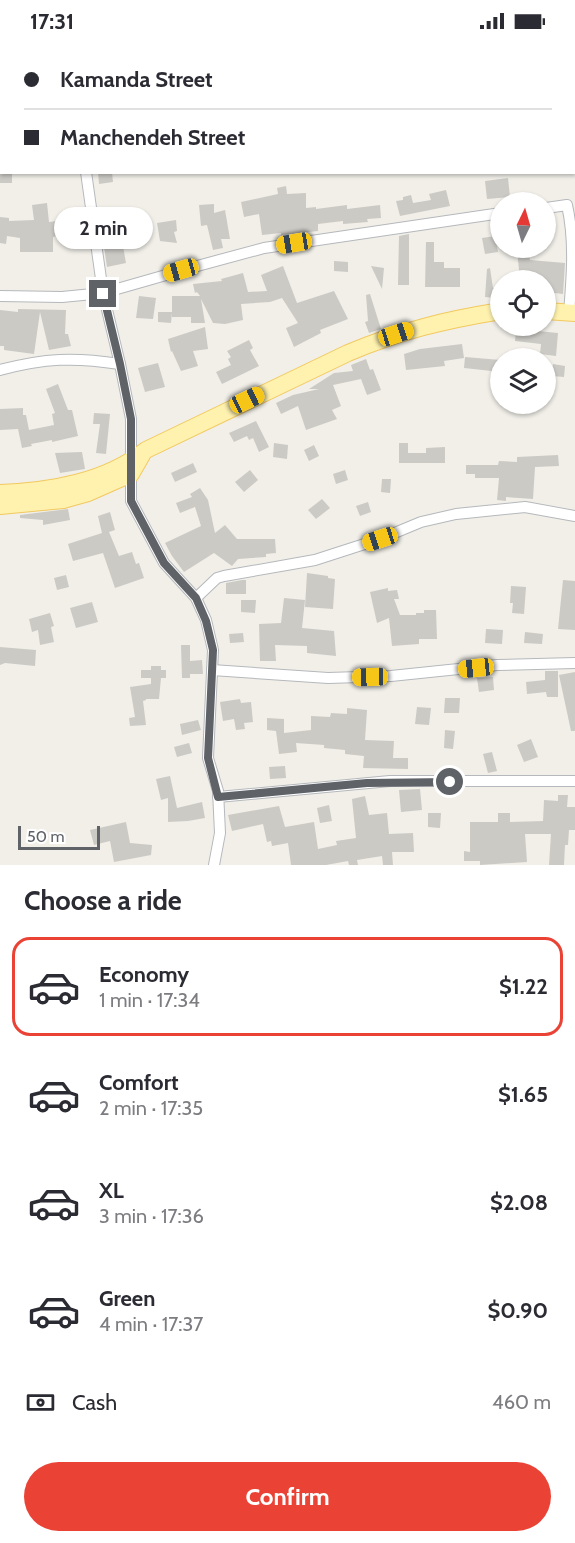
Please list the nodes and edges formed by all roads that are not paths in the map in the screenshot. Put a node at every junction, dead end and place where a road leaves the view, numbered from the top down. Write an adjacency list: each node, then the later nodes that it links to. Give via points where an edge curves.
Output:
1 (86, 174): 4 (street)
2 (556, 207): 8 (street, via 567,205 572,226)
3 (490, 215): 4 (street, via 264,248)
4 (103, 294): 5 (street); 9 (street)
5 (0, 297)
6 (556, 312): 8 (main road)
7 (490, 313): 11 (main road, via 380,339 146,450)
8 (572, 313)
9 (120, 364): 10 (street, via 66,359); 11 (street, via 131,419)
10 (0, 370)
11 (131, 468): 12 (main road, via 65,486); 13 (main road, via 78,496); 15 (street, via 131,501 164,563)
12 (0, 493)
13 (0, 506)
14 (575, 516): 15 (street, via 525,507 456,514 421,522 315,560 224,576)
15 (196, 598): 17 (street, via 213,650)
16 (575, 663): 17 (street, via 339,678)
17 (212, 670): 19 (street, via 208,758)
18 (575, 782): 19 (street, via 390,781)
19 (218, 797): 20 (street, via 220,833)
20 (214, 865)

